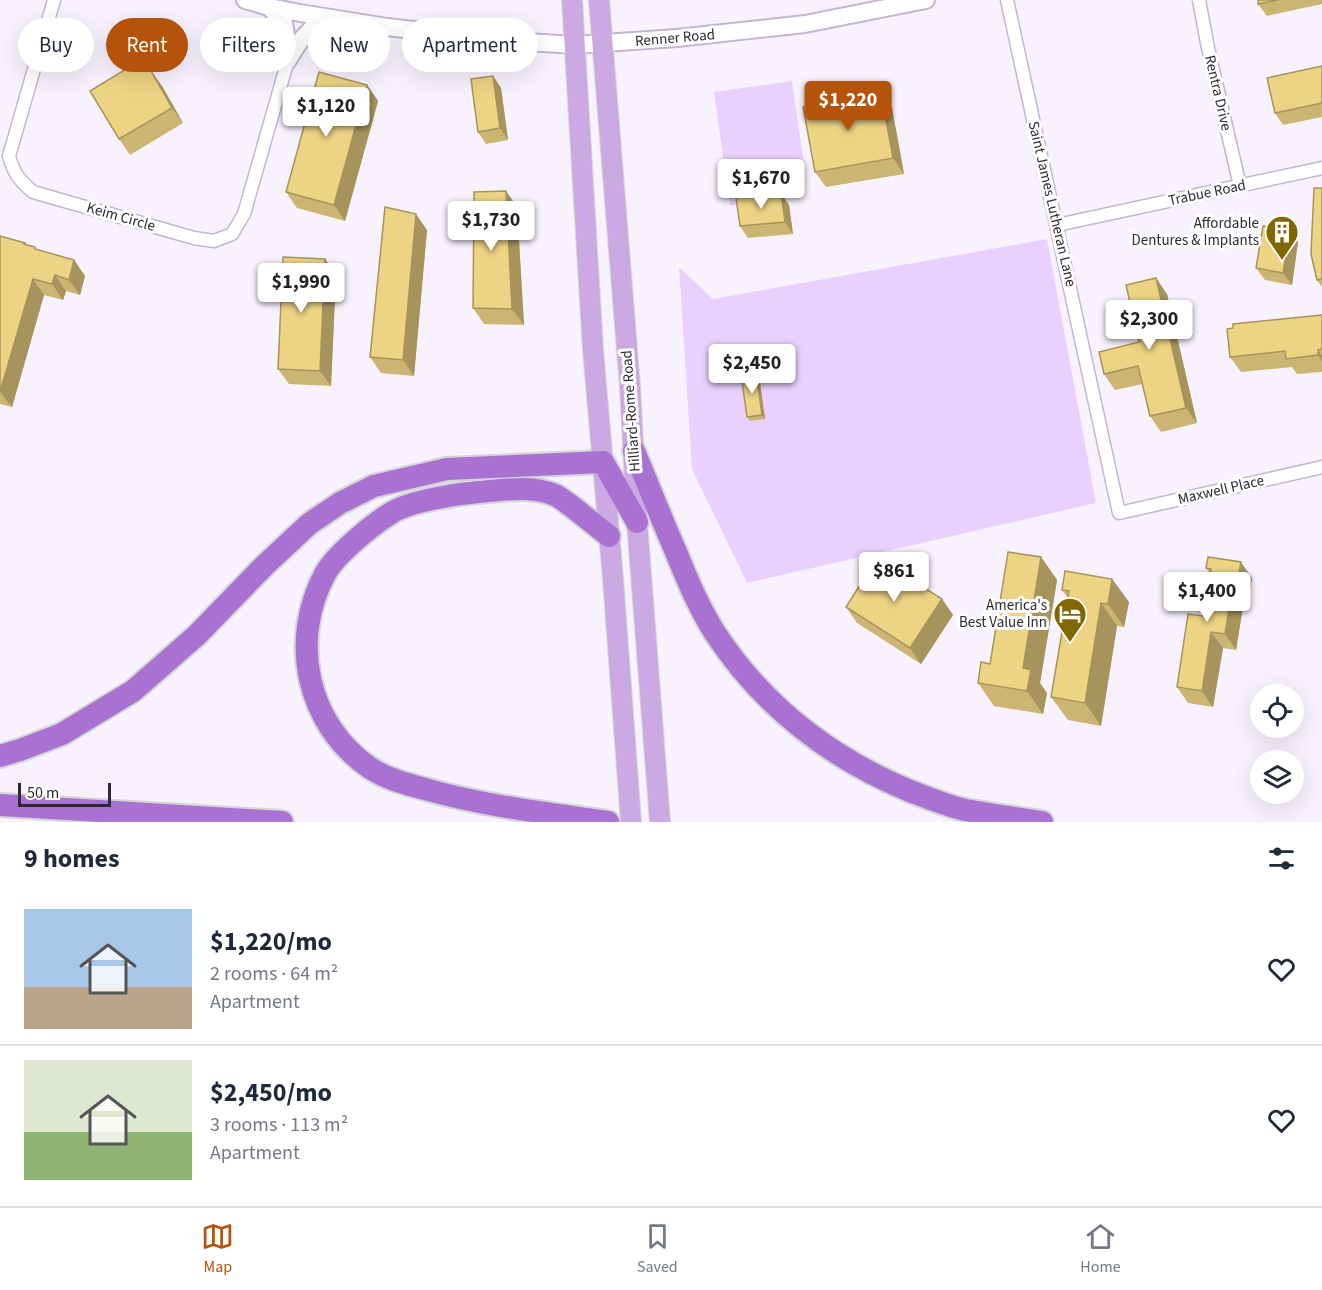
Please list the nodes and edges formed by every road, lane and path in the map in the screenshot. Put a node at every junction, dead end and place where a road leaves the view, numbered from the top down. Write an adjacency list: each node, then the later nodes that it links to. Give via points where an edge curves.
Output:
1 (54, 0): 16 (street, Keim Circle, via 9,156 19,180 33,192 194,238 214,241 232,234 244,214)
2 (245, 0): 8 (main road, Renner Road)
3 (572, 0): 14 (main road, Hilliard-Rome Road)
4 (599, 0): 13 (main road, Hilliard-Rome Road)
5 (926, 0): 13 (main road, Renner Road, via 805,24)
6 (1007, 0): 19 (street, Saint James Lutheran Lane)
7 (1199, 0): 18 (street, Rentra Drive)
8 (269, 7): 9 (main road); 10 (main road, Renner Road)
9 (279, 18)
10 (324, 18)
11 (390, 27): 14 (main road, Renner Road)
12 (308, 32): 15 (main road)
13 (602, 44): 14 (main road, Renner Road); 20 (main road, Hilliard-Rome Road)
14 (575, 45): 21 (main road, Hilliard-Rome Road)
15 (296, 47)
16 (285, 72)
17 (1322, 168): 18 (street, Trabue Road)
18 (1240, 186): 19 (street, Trabue Road)
19 (1057, 225): 23 (street, Saint James Lutheran Lane)
20 (634, 451): 24 (main road, Hilliard-Rome Road); 32 (highway, via 690,586 715,633 763,694 786,716 849,760 901,787 965,810)
21 (603, 462): 24 (highway); 25 (main road, Hilliard-Rome Road); 26 (highway, via 447,469 374,486 309,524 197,635 133,691 62,734)
22 (1322, 466): 23 (street, Maxwell Place)
23 (1119, 513)
24 (638, 522): 31 (main road, Hilliard-Rome Road)
25 (609, 536): 29 (highway, via 557,496 537,490 466,493 410,505 366,532 326,573 307,630 311,684 320,711 334,733 370,768 395,781 444,795); 30 (main road, Hilliard-Rome Road)
26 (0, 756)
27 (0, 805): 28 (highway)
28 (282, 822)
29 (608, 822)
30 (631, 822)
31 (660, 822)
32 (1042, 822)

